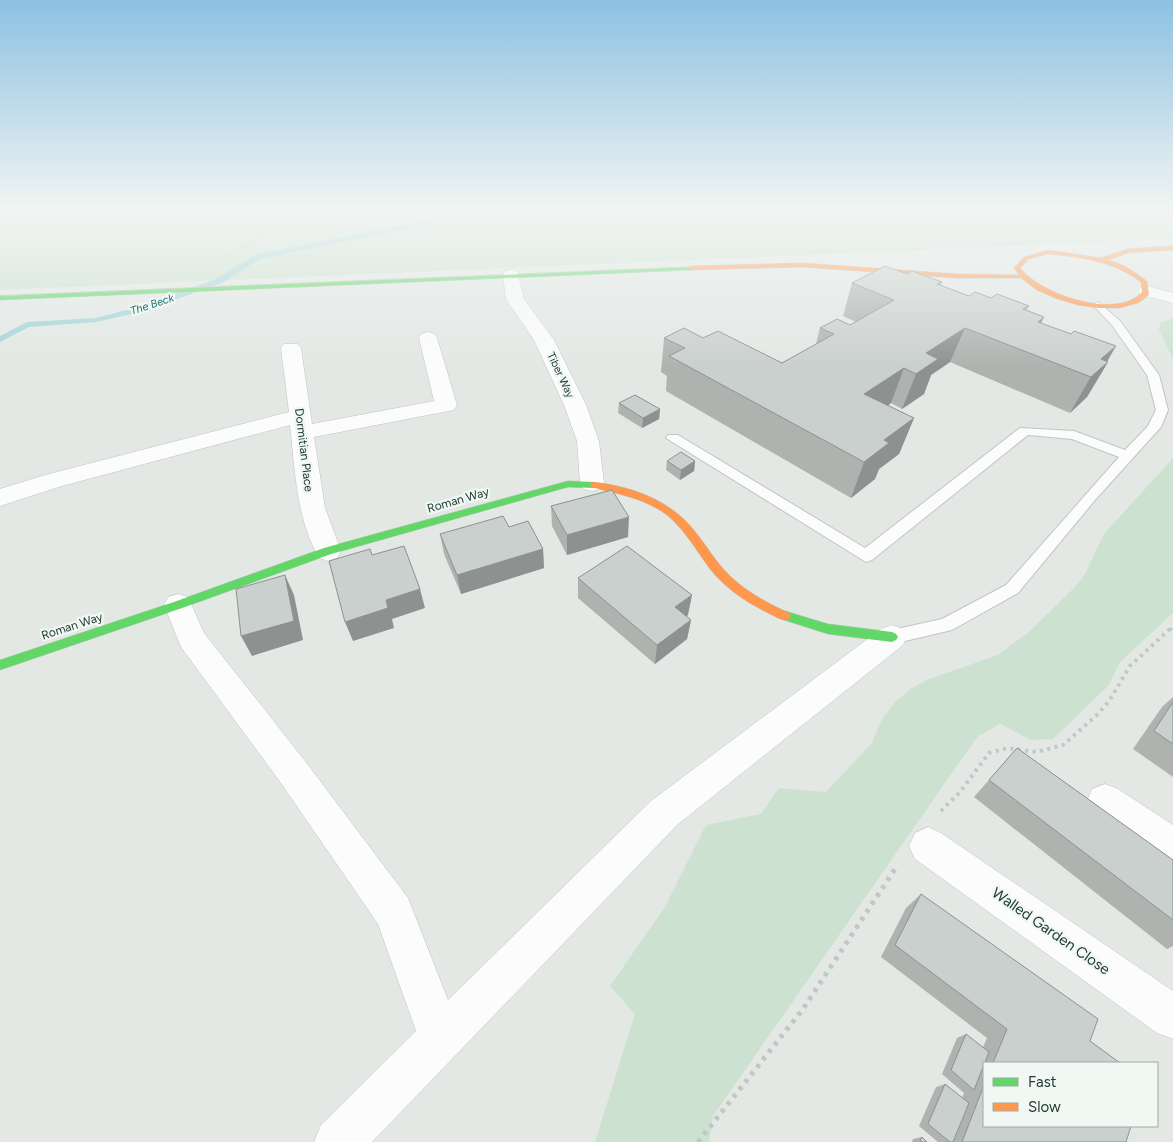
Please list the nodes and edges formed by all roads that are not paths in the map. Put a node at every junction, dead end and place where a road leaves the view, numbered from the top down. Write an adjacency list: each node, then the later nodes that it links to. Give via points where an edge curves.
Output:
1 (1020, 261): 4 (main road, via 1016,269)
2 (1106, 261): 5 (main road, via 1140,277)
3 (511, 275): 4 (main road, via 797,264 948,277); 6 (main road); 14 (street, Tiber Way, via 515,299 544,340 575,405 588,441)
4 (1019, 277): 8 (main road, via 1060,298)
5 (1147, 291): 7 (street); 8 (main road, via 1135,302)
6 (0, 298)
7 (1173, 298)
8 (1098, 306): 13 (lane, via 1116,323 1153,375 1162,410 1154,427)
9 (428, 338): 11 (street, via 446,405)
10 (291, 348): 11 (street, Dormitian Place)
11 (301, 425): 15 (street, via 54,480); 16 (street, Dormitian Place, via 312,508)
12 (673, 438): 13 (lane, via 866,556 1025,431 1074,434)
13 (1128, 456): 18 (lane, via 1012,589 946,625)
14 (592, 483): 16 (main road, Roman Way, via 568,484); 18 (main road, Roman Way, via 612,486 665,509 687,529 706,557 732,585 768,609 807,625 846,634)
15 (0, 498)
16 (328, 551): 17 (main road, Roman Way)
17 (178, 605): 19 (main road, Roman Way); 24 (street, via 192,639 294,772 394,912)
18 (892, 637): 24 (street, via 664,813)
19 (0, 665)
20 (1105, 801): 22 (street)
21 (922, 842): 23 (street, Walled Garden Close)
22 (1173, 846)
23 (1173, 1016)
24 (441, 1038): 25 (street)
25 (338, 1142)

